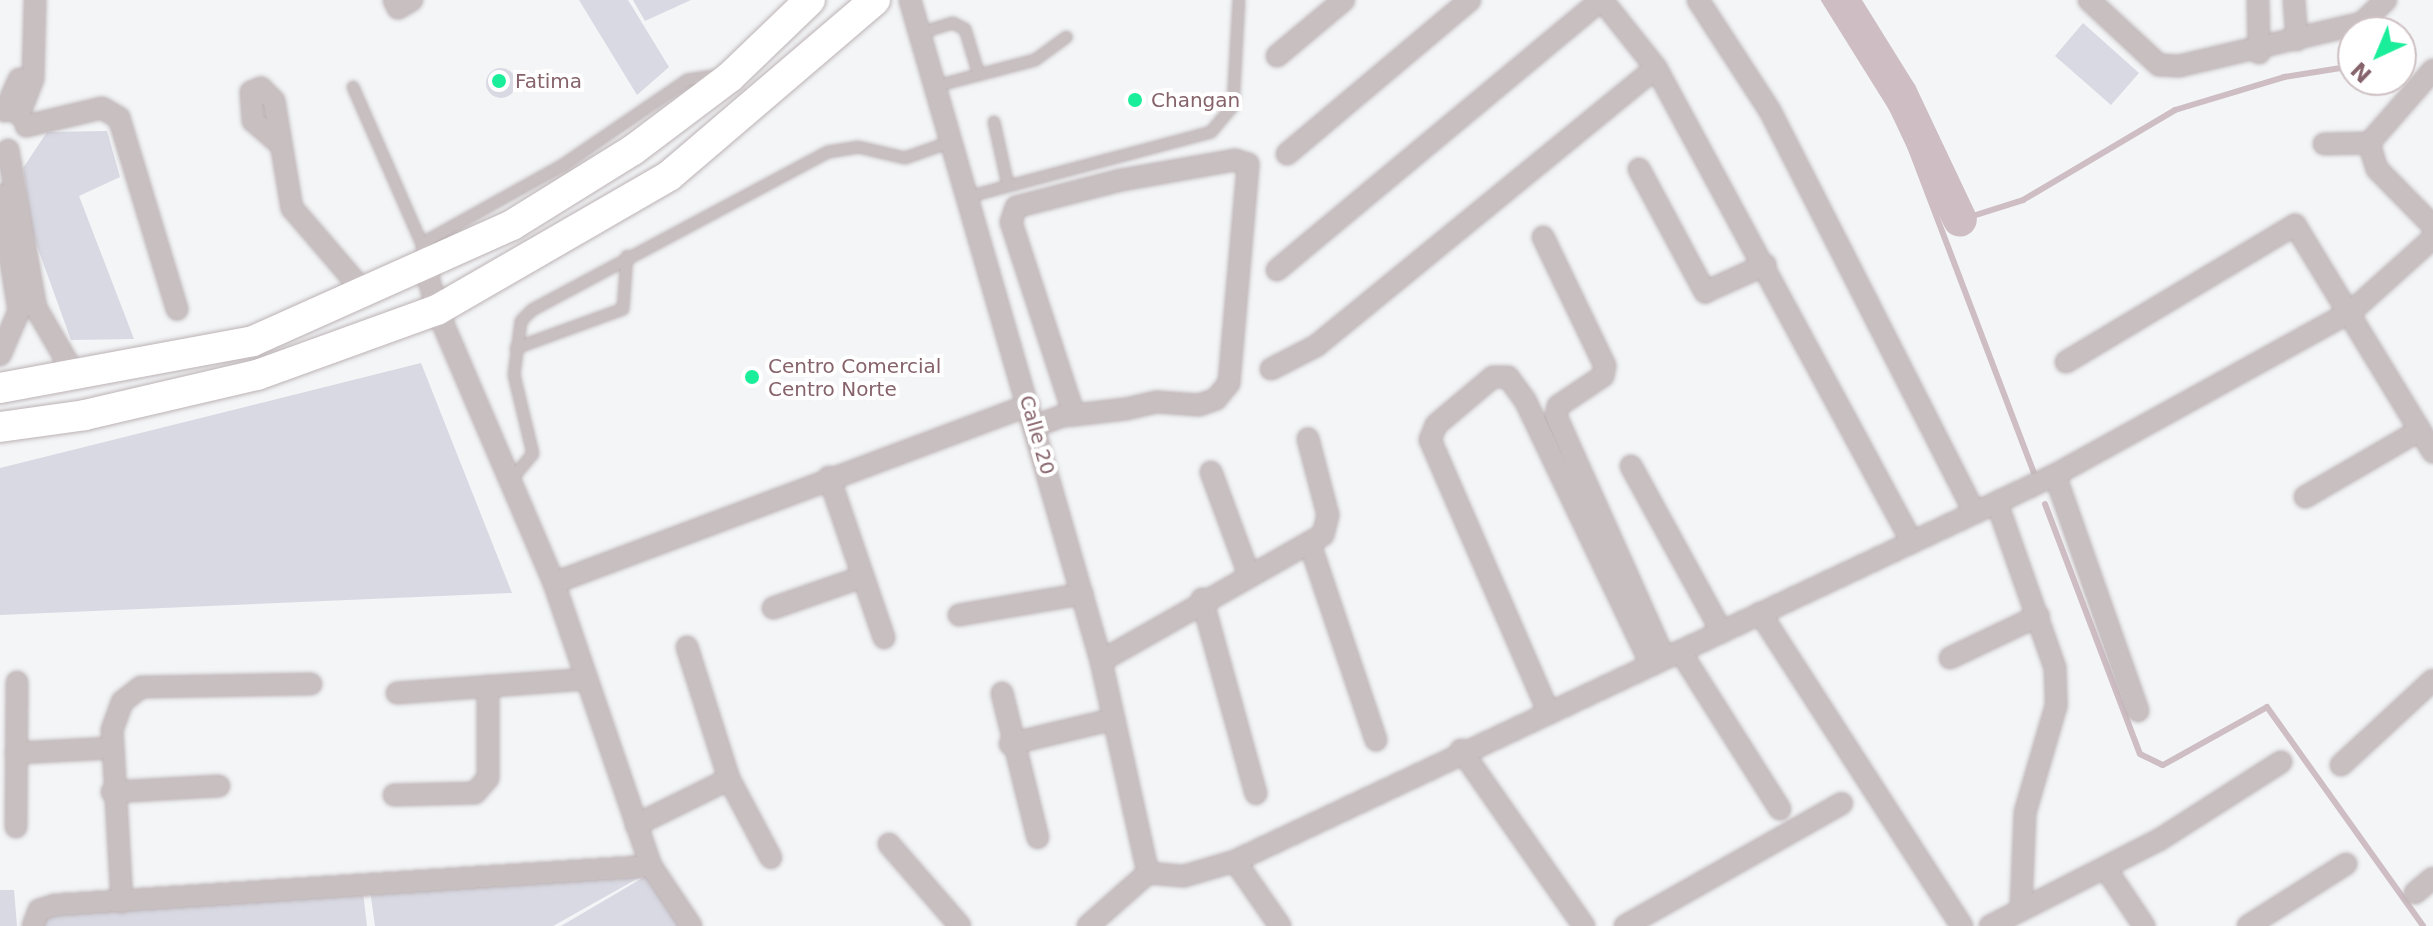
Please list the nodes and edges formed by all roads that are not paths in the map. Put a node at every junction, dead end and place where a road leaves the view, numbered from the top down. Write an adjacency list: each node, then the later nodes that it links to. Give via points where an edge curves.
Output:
1 (22, 0): 27 (street, via 21,76)
2 (35, 0): 27 (street, via 33,79)
3 (394, 0): 4 (street, via 398,8)
4 (412, 0)
5 (810, 0): 42 (main road, via 730,77 633,150 512,225)
6 (875, 0): 48 (main road, via 669,176)
7 (910, 0): 17 (street, Calle 20)
8 (1239, 0): 36 (lane, via 1233,106 1211,132)
9 (1344, 0): 21 (street)
10 (1470, 0): 34 (street)
11 (1601, 0): 22 (street); 45 (street)
12 (1698, 0): 70 (street, via 1770,111)
13 (2089, 0): 20 (street, via 2159,65)
14 (2258, 0): 20 (street)
15 (2294, 0): 19 (street)
16 (2386, 0): 19 (street, via 2362,23)
17 (920, 33): 24 (lane, via 953,23 965,29); 25 (street, Calle 20)
18 (1067, 37): 24 (lane, via 1043,57)
19 (2297, 40): 20 (street)
20 (2259, 53)
21 (1277, 56)
22 (1656, 68): 44 (street); 53 (street, via 1316,346)
23 (2433, 70): 30 (street)
24 (979, 75): 25 (lane)
25 (936, 86): 29 (street, Calle 20)
26 (353, 87): 42 (lane)
27 (12, 116): 33 (street, via 25,139); 47 (street, via 102,108 119,118)
28 (994, 122): 36 (lane)
29 (953, 141): 38 (street, Calle 20); 43 (lane, via 905,158 858,147 828,152)
30 (2369, 143): 31 (street); 39 (street, via 2377,169)
31 (2324, 144)
32 (281, 145): 46 (street, via 292,208)
33 (4, 148): 54 (street, via 36,308)
34 (1287, 154)
35 (1639, 169): 44 (street, via 1705,292)
36 (1008, 185): 38 (lane)
37 (0, 195): 51 (street, via 19,311)
38 (971, 196): 56 (street, Calle 20)
39 (2433, 226)
40 (1543, 237): 85 (street, via 1605,366 1603,376 1558,406 1556,416)
41 (2433, 238): 49 (street)
42 (423, 255): 46 (main road); 48 (street)
43 (627, 256): 50 (lane, via 532,310); 50 (lane, via 623,309)
44 (1765, 265): 71 (street)
45 (1277, 270)
46 (364, 292): 54 (main road, via 253,341)
47 (177, 309)
48 (437, 310): 59 (main road, via 257,375 85,415); 67 (street)
49 (2352, 311): 52 (street, via 2295,225); 60 (street); 65 (street)
50 (516, 348): 67 (lane, via 514,375 533,454)
51 (0, 355)
52 (2066, 362)
53 (1271, 369)
54 (76, 377): 55 (main road)
55 (0, 388)
56 (1029, 405): 58 (street, Calle 20); 66 (street)
57 (1074, 415): 57 (street, via 1011,222 1016,207 1121,180 1235,160 1248,164 1229,383 1216,399 1199,405 1157,402); 58 (street)
58 (1035, 426): 76 (street, Calle 20)
59 (0, 427)
60 (2420, 430): 62 (street); 68 (street)
61 (1308, 439): 72 (street, via 1328,515 1323,535)
62 (2433, 452)
63 (1631, 466): 82 (street)
64 (1211, 472): 73 (street)
65 (2055, 475): 69 (street); 96 (street)
66 (829, 477): 74 (street); 75 (street)
67 (510, 481): 75 (street)
68 (2305, 497)
69 (1997, 503): 70 (street); 81 (street)
70 (1975, 513): 71 (street)
71 (1912, 542): 79 (street)
72 (1310, 544): 73 (street); 98 (street)
73 (1249, 575): 77 (street)
74 (862, 577): 78 (street); 83 (street)
75 (554, 583): 88 (street)
76 (1082, 594): 80 (street); 87 (street, Calle 20)
77 (1202, 599): 87 (street); 108 (street)
78 (773, 608)
79 (1760, 613): 82 (street); 133 (street)
80 (959, 615)
81 (2038, 616): 86 (street); 125 (street, via 2055,668 2056,706 2025,813)
82 (1722, 632): 85 (street)
83 (884, 638)
84 (687, 647): 105 (street)
85 (1665, 657): 95 (street); 95 (street, via 1525,400 1508,377 1493,377 1436,425 1430,440); 111 (street)
86 (1950, 658)
87 (1101, 661): 97 (street, Calle 20)
88 (586, 679): 92 (street); 112 (street)
89 (2433, 680): 104 (street)
90 (17, 682): 102 (street)
91 (311, 684): 100 (street, via 141,687 122,702)
92 (488, 686): 93 (street); 109 (street, via 488,778 475,793)
93 (397, 693)
94 (1002, 693): 99 (street)
95 (1548, 711): 101 (street)
96 (2138, 711)
97 (1114, 719): 99 (street); 121 (street, Calle 20)
98 (1376, 740)
99 (1010, 744): 114 (street)
100 (112, 748): 102 (street); 107 (street)
101 (1461, 750): 117 (street); 131 (street)
102 (16, 753): 113 (street)
103 (2281, 762): 120 (street)
104 (2341, 765)
105 (729, 779): 112 (street); 116 (street)
106 (219, 786): 107 (street)
107 (112, 792): 124 (street)
108 (1256, 794)
109 (394, 795)
110 (1842, 803): 132 (street)
111 (1780, 809)
112 (636, 825): 119 (street)
113 (16, 827)
114 (1038, 838)
115 (889, 844): 128 (street)
116 (771, 858)
117 (1235, 861): 121 (street, via 1184,876); 130 (street)
118 (2346, 864): 136 (street)
119 (651, 866): 124 (street); 127 (street)
120 (2106, 869): 125 (street); 135 (street)
121 (1148, 873): 129 (street)
122 (2433, 878): 123 (street)
123 (2415, 893)
124 (122, 902): 126 (street, via 55,905 39,910)
125 (2021, 909): 134 (street)
126 (33, 926)
127 (691, 926)
128 (960, 926)
129 (1088, 926)
130 (1280, 926)
131 (1584, 926)
132 (1625, 926)
133 (1962, 926)
134 (1990, 926)
135 (2144, 926)
136 (2248, 926)

